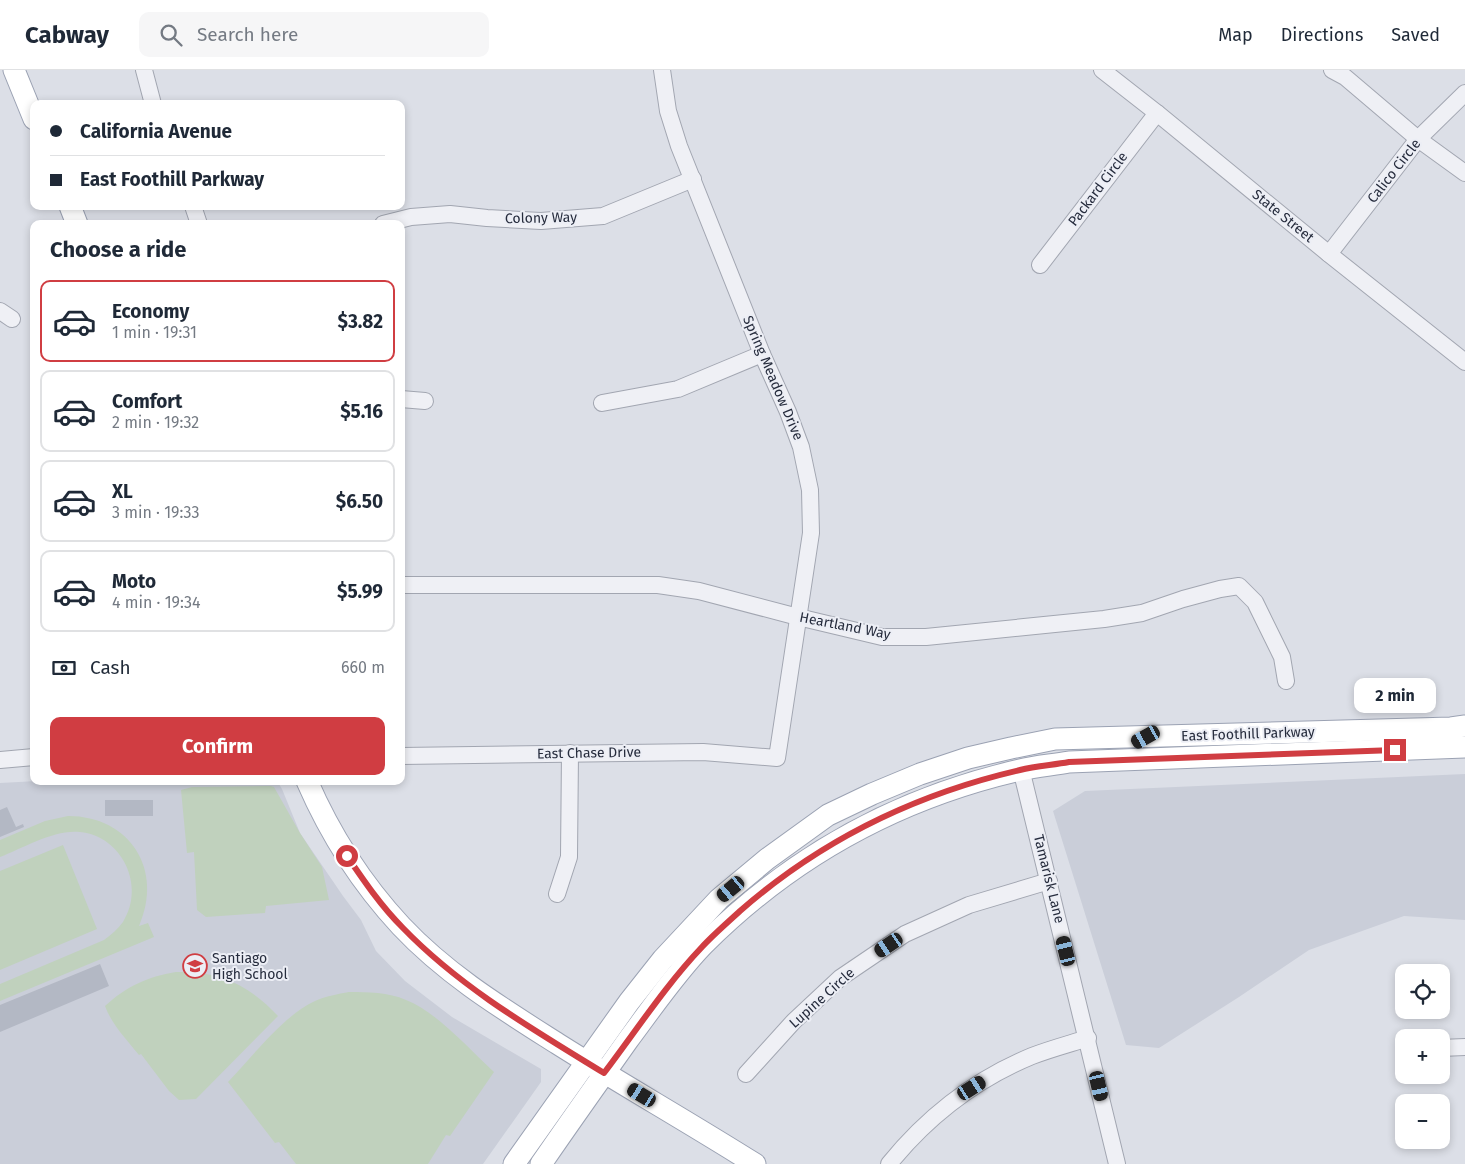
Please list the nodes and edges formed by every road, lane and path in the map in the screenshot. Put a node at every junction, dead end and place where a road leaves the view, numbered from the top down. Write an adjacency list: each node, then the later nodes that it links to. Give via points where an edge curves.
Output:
1 (14, 70): 8 (main road)
2 (144, 70): 7 (street)
3 (662, 70): 12 (street, Spring Meadow Drive, via 668,111)
4 (1102, 70): 9 (street, State Street)
5 (1332, 70): 10 (street, via 1345,77)
6 (1465, 93): 10 (street, Calico Circle)
7 (152, 100)
8 (30, 108)
9 (1157, 113): 14 (street, State Street); 15 (street, Packard Circle)
10 (1418, 139): 11 (street); 14 (street, Calico Circle)
11 (1465, 173)
12 (693, 179): 13 (street, Colony Way, via 603,216 541,221 450,214); 16 (street, Spring Meadow Drive)
13 (399, 220)
14 (1329, 254): 17 (street, State Street)
15 (1040, 265)
16 (762, 354): 20 (street, via 678,389); 22 (street, Spring Meadow Drive, via 801,447 810,490 811,533)
17 (1465, 362)
18 (405, 400): 19 (street)
19 (424, 401)
20 (602, 402)
21 (405, 585): 22 (street, Heartland Way, via 658,586 700,591)
22 (798, 617): 23 (street, Heartland Way, via 882,637 926,637 1142,613 1239,586 1255,602 1282,657); 30 (street, Spring Meadow Drive)
23 (1286, 681)
24 (1460, 729): 25 (main road, East Foothill Parkway)
25 (1146, 737): 32 (main road, via 1130,746 1053,752 1032,757 1025,760); 39 (main road, East Foothill Parkway, via 1055,739 968,758 920,774 828,815 767,859 719,900 662,959 629,1002)
26 (1465, 747): 32 (main road, East Foothill Parkway, via 1069,762)
27 (570, 753): 28 (street, East Chase Drive); 30 (street, East Chase Drive, via 703,752); 35 (street, via 569,857)
28 (405, 756)
29 (30, 757): 31 (street)
30 (777, 758)
31 (0, 760)
32 (1021, 769): 34 (street, Tamarisk Lane); 39 (main road, East Foothill Parkway, via 917,801 834,842 791,871 703,946)
33 (309, 785): 39 (main road, via 347,856 401,927 466,984)
34 (1049, 881): 36 (street, Tamarisk Lane); 40 (street, Lupine Circle, via 969,905 905,934 840,978 794,1021)
35 (557, 894)
36 (1088, 1038): 44 (street, via 998,1072 959,1096 913,1136); 45 (street, Tamarisk Lane)
37 (1465, 1047): 38 (street)
38 (1450, 1048)
39 (596, 1067): 41 (main road, East Foothill Parkway); 42 (main road, East Foothill Parkway); 43 (main road)
40 (746, 1074)
41 (514, 1164)
42 (541, 1164)
43 (755, 1164)
44 (888, 1164)
45 (1118, 1164)

